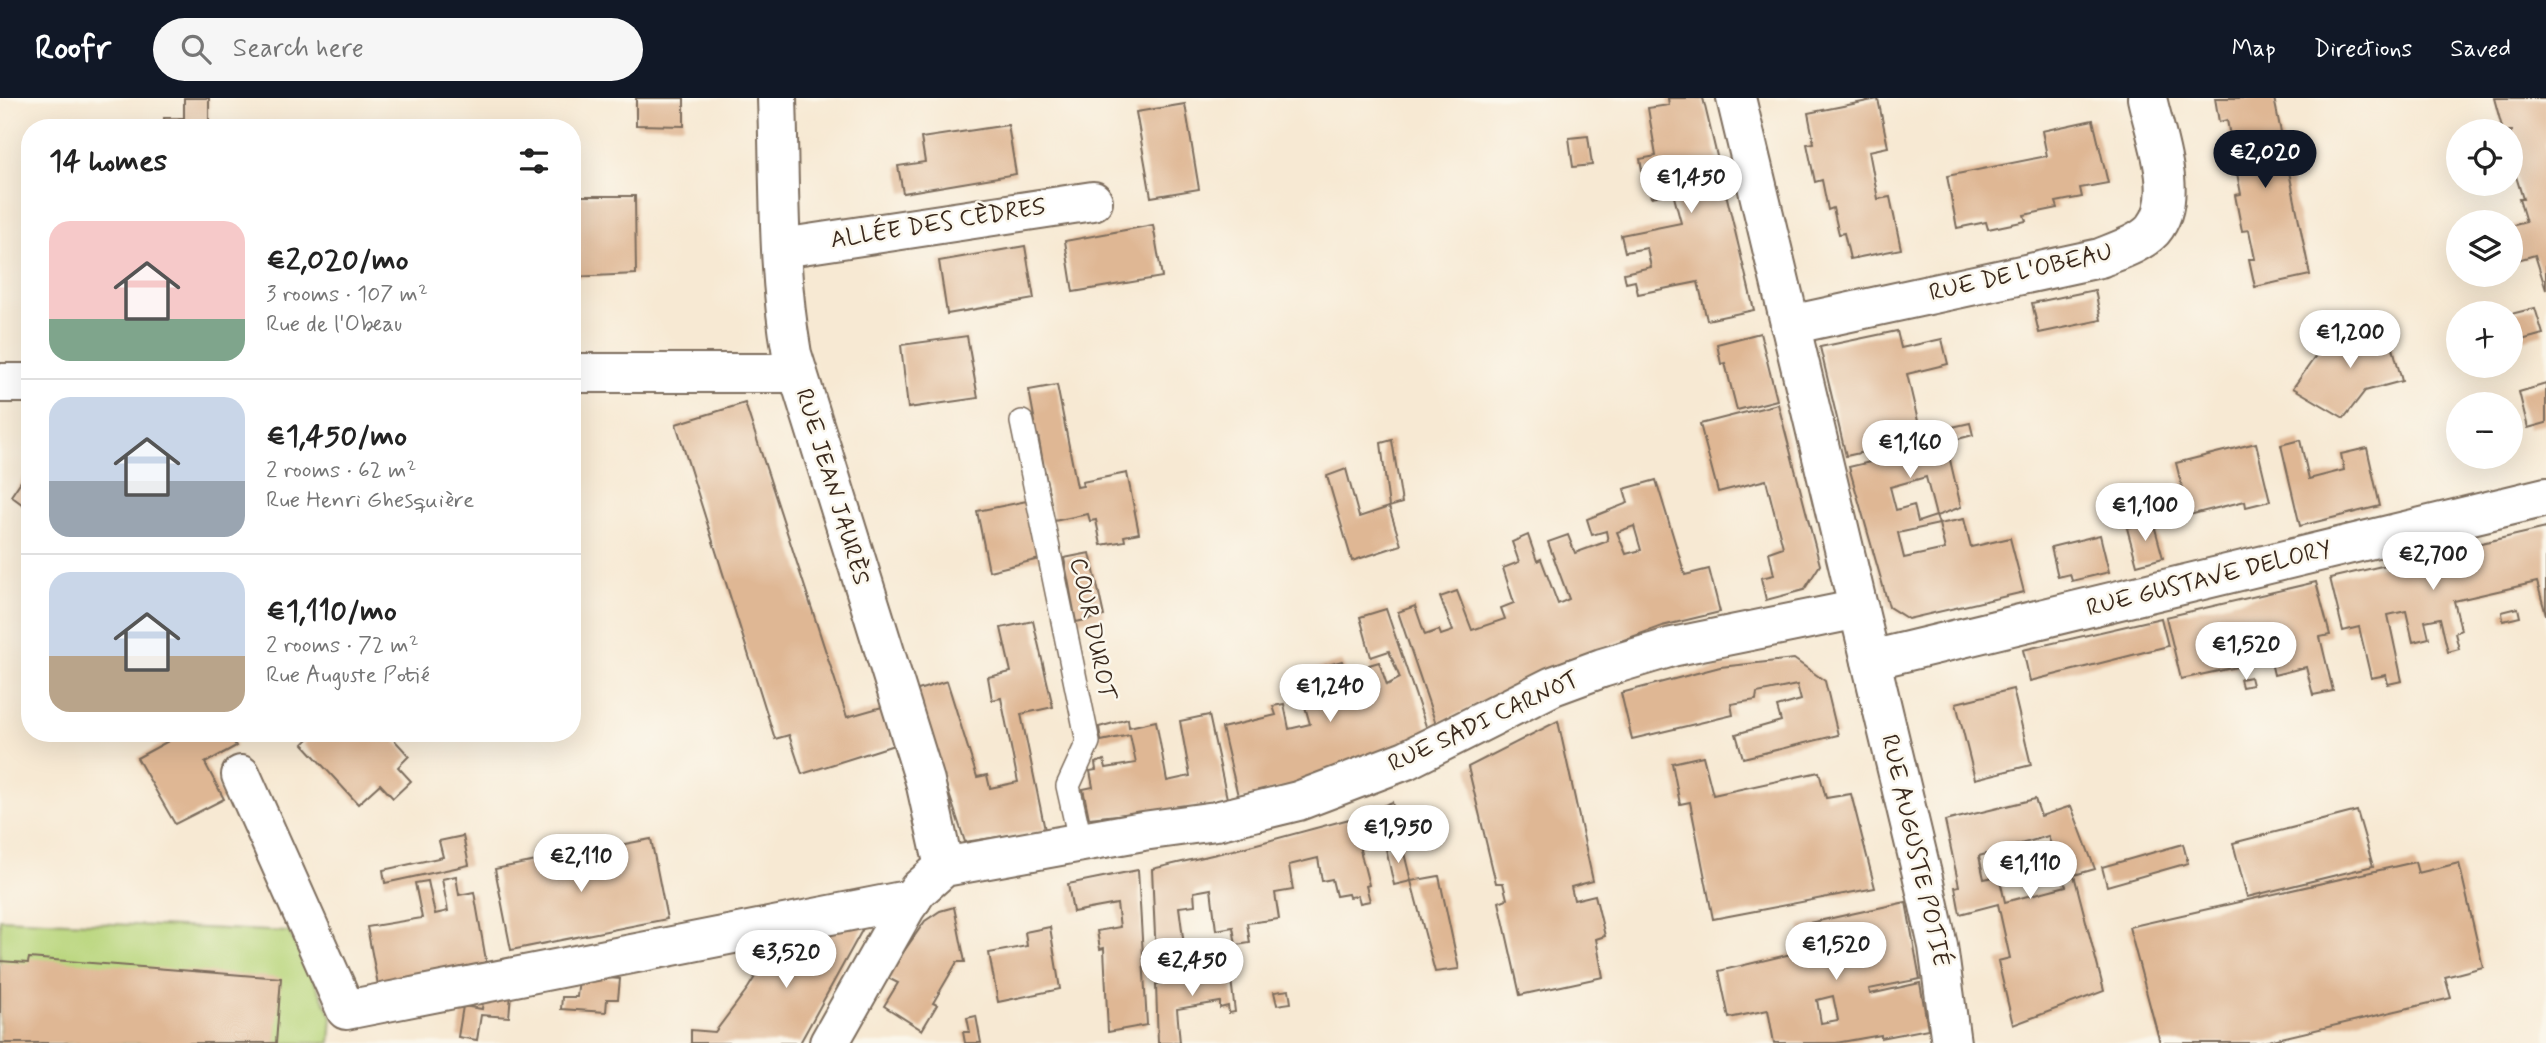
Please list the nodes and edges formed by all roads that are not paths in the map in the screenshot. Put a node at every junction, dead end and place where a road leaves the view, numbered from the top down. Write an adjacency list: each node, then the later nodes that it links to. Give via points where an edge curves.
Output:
1 (777, 98): 5 (street, RUE JEAN JAURÈS)
2 (1736, 98): 6 (street, RUE AUGUSTE POTIÉ)
3 (2147, 98): 6 (street, RUE DE L'OBEAU, via 2167,187 2163,214 2144,237 2100,258)
4 (1093, 201): 5 (street, ALLÉE DES CÈDRES)
5 (782, 248): 8 (street, RUE JEAN JAURÈS, via 787,328)
6 (1790, 325): 13 (street, RUE AUGUSTE POTIÉ)
7 (581, 373): 8 (street)
8 (796, 373): 17 (street, RUE JEAN JAURÈS, via 925,781)
9 (0, 383): 10 (street)
10 (21, 383)
11 (1022, 422): 16 (lane, COUR DUROT, via 1088,742 1068,786)
12 (2546, 497): 14 (street, RUE GUSTAVE DELORY)
13 (1859, 609): 14 (street, RUE AUGUSTE POTIÉ); 16 (street, RUE SADI CARNOT, via 1672,647 1602,668 1553,686 1406,761 1298,801 1216,821)
14 (1871, 660): 20 (street, RUE AUGUSTE POTIÉ, via 1938,946)
15 (241, 775): 18 (street, via 346,1010)
16 (1081, 844): 17 (street, RUE SADI CARNOT)
17 (944, 867): 18 (street)
18 (912, 899): 19 (street)
19 (829, 1043)
20 (1951, 1043)

